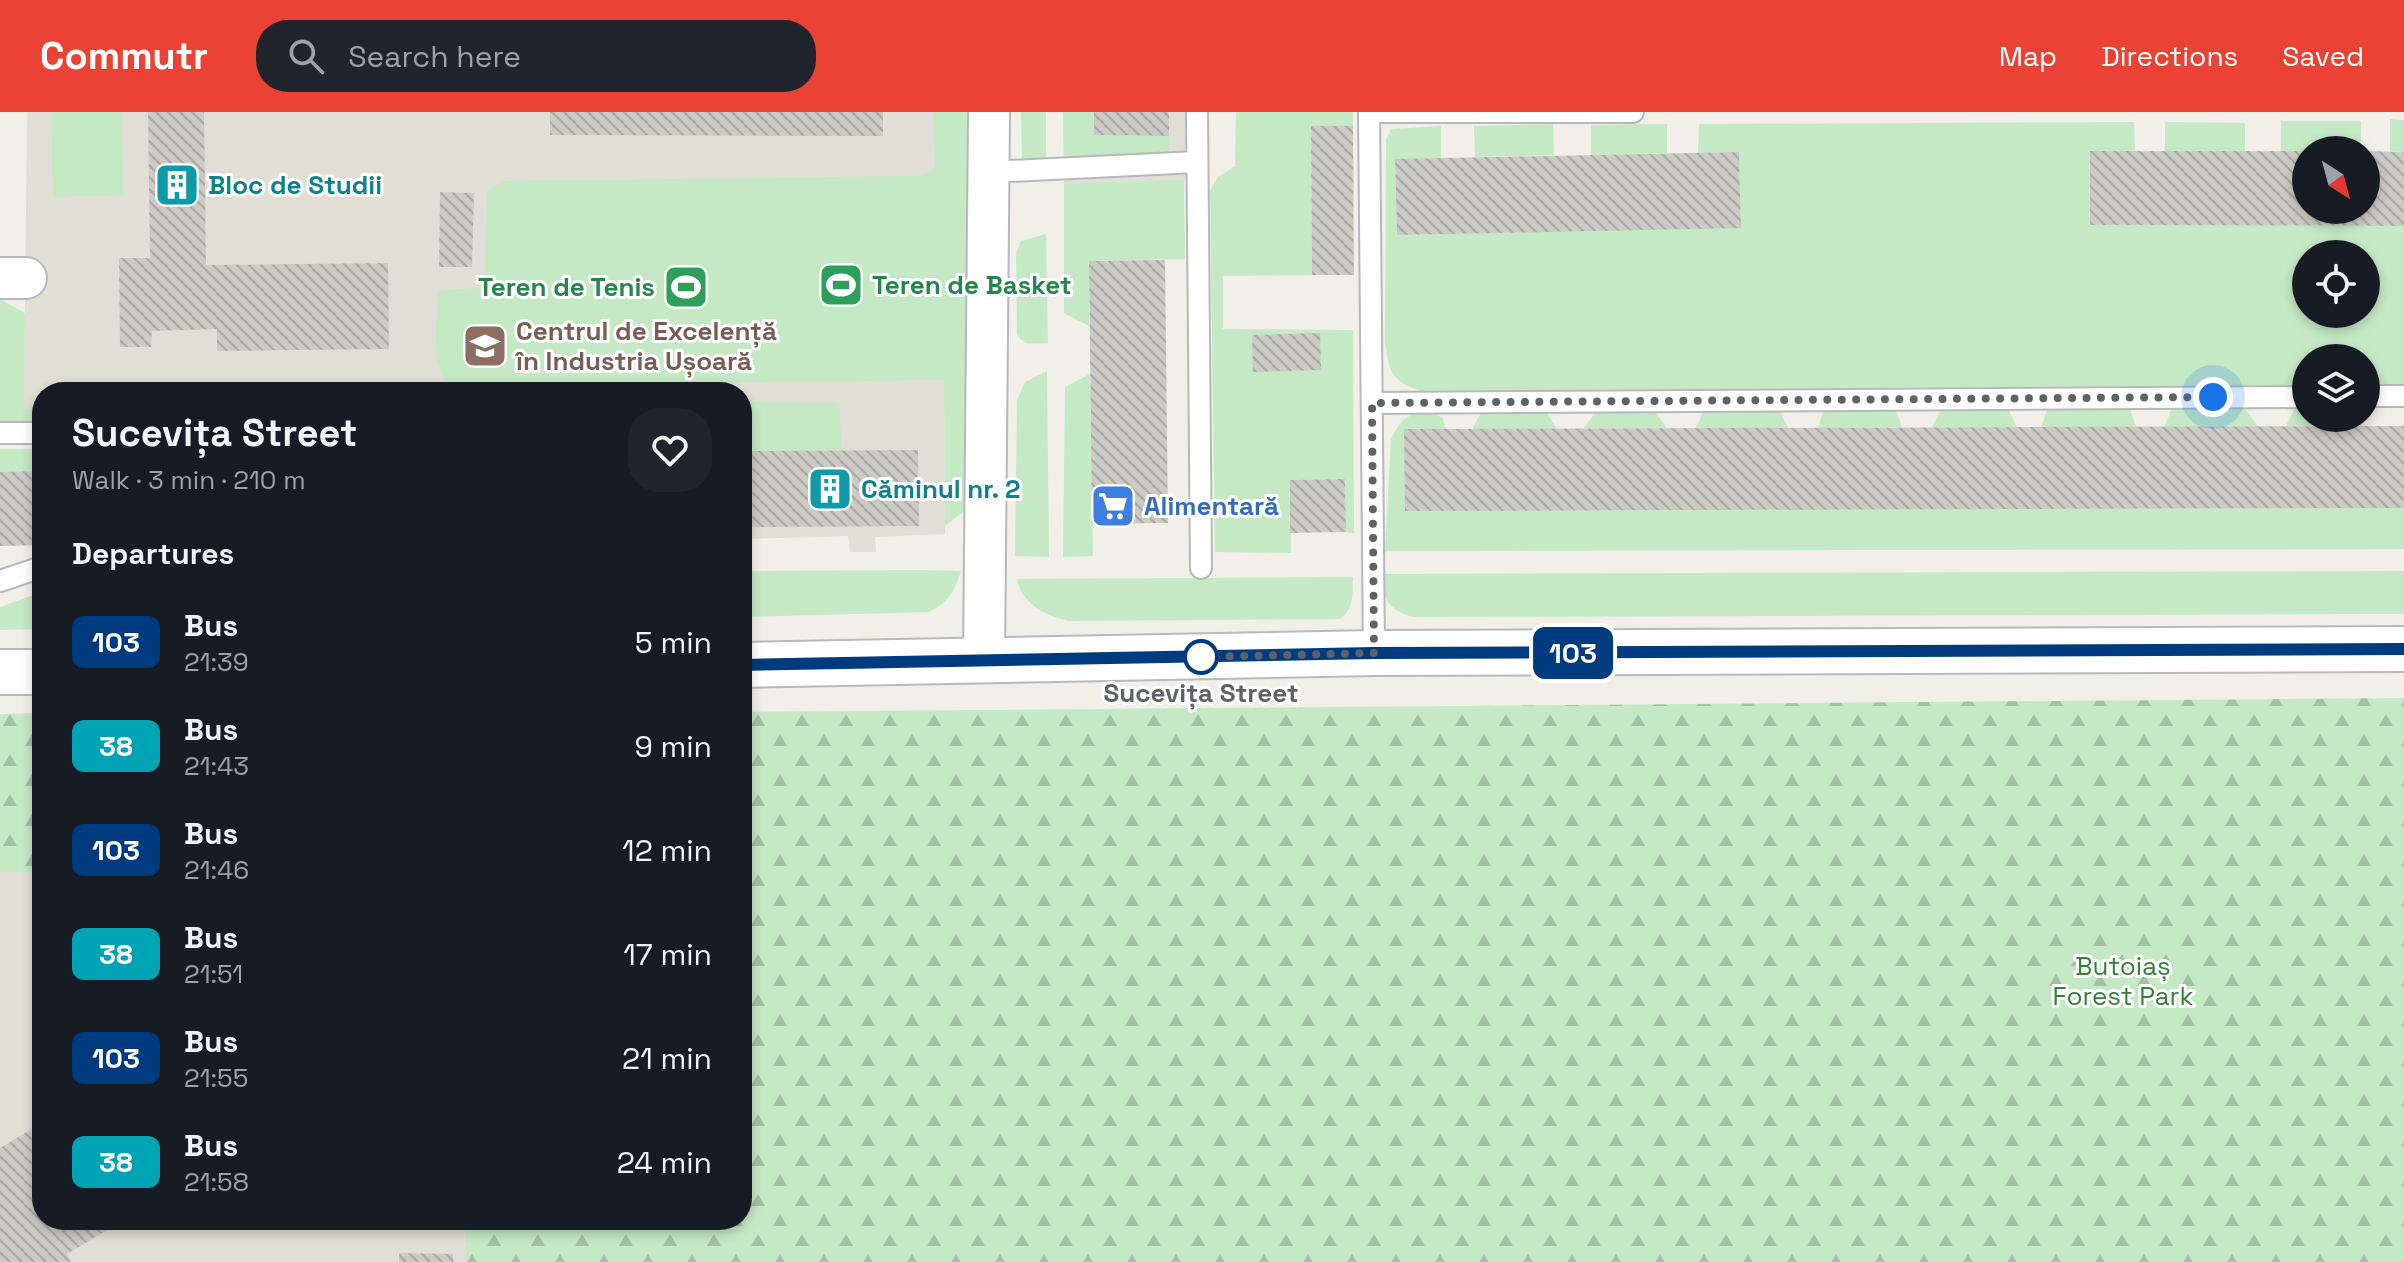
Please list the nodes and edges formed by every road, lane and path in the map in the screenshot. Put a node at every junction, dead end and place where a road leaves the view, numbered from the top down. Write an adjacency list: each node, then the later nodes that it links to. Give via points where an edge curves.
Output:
1 (989, 112): 6 (street)
2 (1197, 112): 5 (lane)
3 (1369, 112): 4 (lane); 10 (lane)
4 (1633, 112)
5 (1197, 162): 6 (lane); 13 (lane)
6 (988, 172): 18 (street)
7 (2380, 396): 8 (lane)
8 (2404, 396)
9 (2292, 397): 10 (lane)
10 (1372, 403): 17 (lane)
11 (0, 433): 12 (lane)
12 (32, 433)
13 (1201, 568)
14 (32, 570): 15 (lane)
15 (0, 581)
16 (2404, 649): 17 (main road)
17 (1374, 653): 18 (main road)
18 (984, 660): 19 (main road)
19 (752, 665)
20 (0, 672): 21 (main road)
21 (32, 672)

